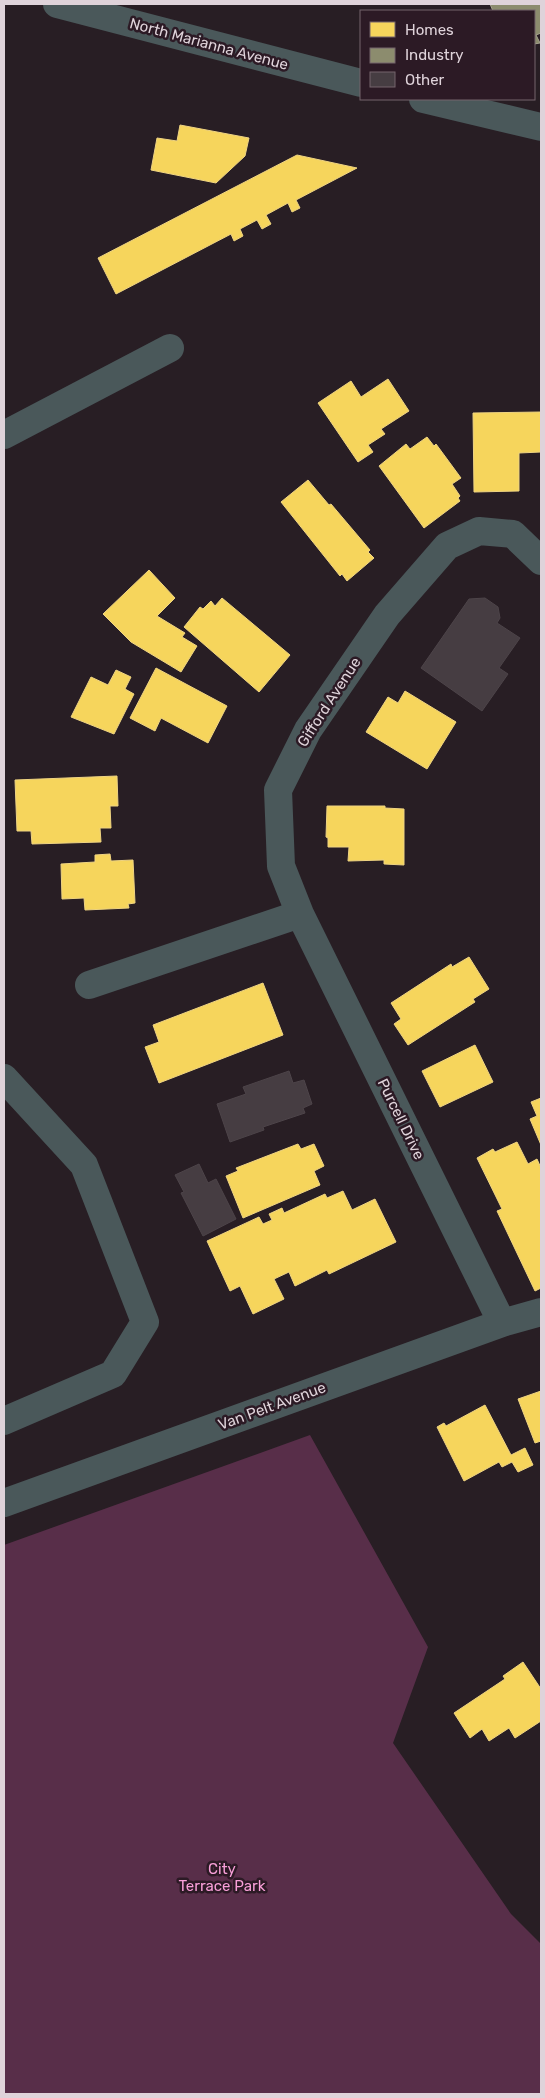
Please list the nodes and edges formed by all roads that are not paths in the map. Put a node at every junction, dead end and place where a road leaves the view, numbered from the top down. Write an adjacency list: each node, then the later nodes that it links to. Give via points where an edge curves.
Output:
1 (57, 4): 2 (street, North Marianna Avenue)
2 (360, 84)
3 (427, 100): 4 (street)
4 (541, 128)
5 (170, 348): 6 (street)
6 (4, 434)
7 (541, 561): 8 (street, Gifford Avenue, via 513,534 480,531 447,546 387,616 308,730 278,790 281,866)
8 (300, 914): 9 (street); 12 (street, Purcell Drive)
9 (89, 986)
10 (4, 1078): 13 (street, via 84,1165 145,1322 113,1374)
11 (541, 1312): 12 (street, Van Pelt Avenue)
12 (502, 1323): 14 (street, Van Pelt Avenue)
13 (4, 1421)
14 (4, 1503)

